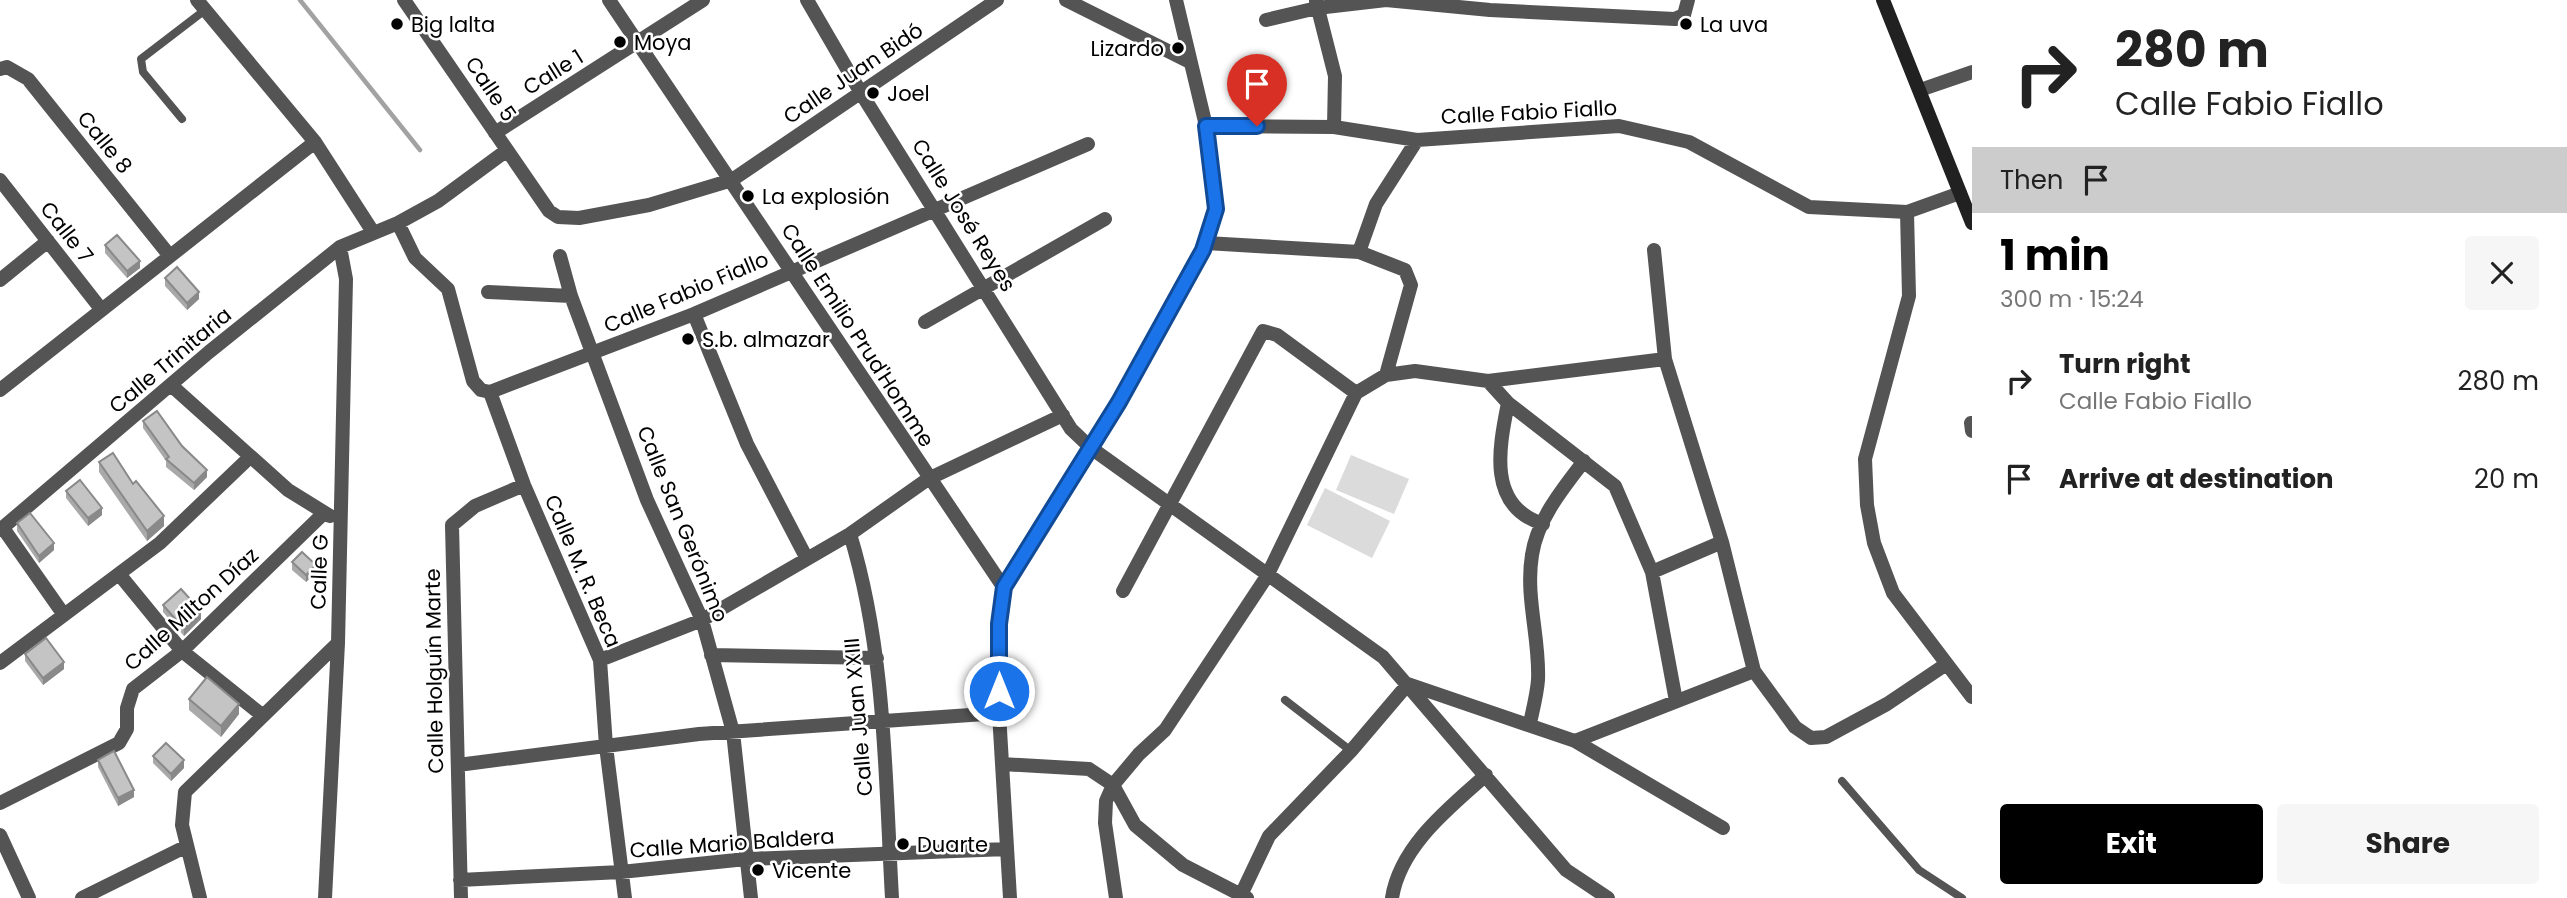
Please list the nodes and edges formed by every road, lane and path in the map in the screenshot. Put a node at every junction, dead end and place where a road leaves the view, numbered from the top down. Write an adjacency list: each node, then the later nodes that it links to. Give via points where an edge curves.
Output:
1 (404, 0): 23 (street, Calle 5)
2 (609, 0): 14 (street, Calle Emilio Prud'Homme)
3 (703, 0): 14 (street, Calle 1)
4 (807, 0): 19 (street, Calle José Reyes)
5 (997, 0): 19 (street, Calle Juan Bidó)
6 (1066, 0): 15 (street)
7 (1176, 0): 15 (street)
8 (1688, 0): 12 (street, via 1684,15 1675,19)
9 (1883, 0): 18 (street)
10 (1316, 4): 12 (street, via 1386,0); 13 (street); 22 (street, via 1335,76)
11 (201, 5): 20 (lane, via 141,59 143,72); 25 (street)
12 (1491, 5)
13 (1266, 20)
14 (639, 43): 23 (street, Calle 1); 28 (street, Calle Emilio Prud'Homme)
15 (1188, 61): 21 (street)
16 (0, 69): 43 (street, Calle 8, via 7,67 28,79)
17 (1972, 72): 18 (street)
18 (1920, 90): 30 (street)
19 (861, 93): 28 (street, Calle Juan Bidó); 32 (street, Calle José Reyes)
20 (182, 119)
21 (1206, 126): 22 (street, Calle Fabio Fiallo); 39 (street, via 1216,209)
22 (1334, 127): 24 (street, Calle Fabio Fiallo)
23 (495, 132): 27 (street, Calle 5)
24 (1417, 140): 33 (street, Calle Fabio Fiallo, via 1636,128 1689,142 1810,207); 42 (street, via 1376,204)
25 (315, 142): 37 (street); 43 (street)
26 (1088, 144): 32 (street, Calle Fabio Fiallo)
27 (506, 151): 31 (street, Calle 5); 36 (street, Calle Trinitaria, via 438,201)
28 (732, 180): 31 (street, Calle Juan Bidó, via 649,205 579,218 558,217); 45 (street, Calle Emilio Prud'Homme)
29 (1, 182): 38 (street, Calle 7)
30 (1960, 193): 33 (street, Calle Fabio Fiallo); 34 (street)
31 (544, 202)
32 (937, 210): 45 (street, Calle Fabio Fiallo); 47 (street, Calle José Reyes)
33 (1907, 212): 91 (street, via 1909,296 1865,459 1867,505 1874,543 1893,593)
34 (1971, 216)
35 (1105, 219): 47 (street)
36 (398, 223): 37 (street, Calle Trinitaria); 59 (street, via 415,258 448,289 473,381)
37 (373, 232): 40 (street, Calle Trinitaria)
38 (48, 241): 46 (street); 50 (street, Calle 7)
39 (1206, 243): 42 (street); 65 (street)
40 (340, 247): 57 (street, Calle Trinitaria); 72 (street, Calle G, via 346,279)
41 (1654, 250): 54 (street)
42 (1359, 252): 55 (street, via 1405,270 1410,278)
43 (169, 255): 50 (street)
44 (561, 256): 49 (street, Calle San Gerónimo)
45 (789, 271): 51 (street, Calle Fabio Fiallo); 68 (street, Calle Emilio Prud'Homme)
46 (0, 280)
47 (985, 287): 52 (street); 62 (street, Calle José Reyes)
48 (488, 292): 49 (street)
49 (571, 296): 53 (street, Calle San Gerónimo)
50 (101, 309): 58 (street)
51 (694, 314): 53 (street, Calle Fabio Fiallo); 77 (street, via 747,444)
52 (925, 322)
53 (593, 354): 59 (street, Calle Fabio Fiallo); 84 (street, Calle San Gerónimo, via 647,500)
54 (1665, 359): 56 (street); 76 (street)
55 (1387, 375): 56 (street, via 1415,371); 60 (street)
56 (1488, 381): 61 (street)
57 (172, 386): 66 (street); 74 (street, Calle Trinitaria)
58 (0, 390)
59 (490, 392): 69 (street, Calle M. R. Beca)
60 (1356, 393): 70 (street, via 1277,335 1263,331); 80 (street)
61 (1508, 403): 67 (street); 73 (street, via 1500,461 1504,491 1516,511)
62 (1063, 415): 65 (street, Calle José Reyes); 68 (street)
63 (1971, 423): 64 (street)
64 (1972, 430)
65 (1091, 448): 70 (street, Calle José Reyes); 81 (street)
66 (250, 457): 71 (street); 79 (street, via 160,543)
67 (1584, 461): 73 (street); 78 (street, via 1615,486)
68 (928, 479): 75 (street); 81 (street, Calle Emilio Prud'Homme)
69 (524, 485): 89 (street, Calle M. R. Beca); 106 (street, Calle Holguín Marte, via 475,506 452,524)
70 (1170, 504): 80 (street, Calle José Reyes); 82 (street)
71 (323, 514): 72 (street); 86 (street, Calle Milton Díaz)
72 (342, 519): 85 (street, Calle G)
73 (1542, 524): 100 (street, via 1532,555 1538,680)
74 (1, 529): 83 (street)
75 (850, 534): 77 (street); 88 (street, Calle Juan XXIII, via 862,572)
76 (1722, 542): 78 (street); 92 (street)
77 (807, 559): 84 (street)
78 (1652, 572): 96 (street)
79 (120, 574): 83 (street); 86 (street)
80 (1267, 576): 93 (street, Calle José Reyes, via 1383,657); 109 (street, via 1165,730)
81 (1004, 587): 97 (street, via 999,624)
82 (1123, 591)
83 (64, 615): 90 (street)
84 (702, 620): 87 (street, Calle San Gerónimo); 89 (street)
85 (338, 643): 98 (street); 123 (street, Calle G)
86 (182, 651): 98 (street); 110 (street, Calle Milton Díaz, via 133,689 127,729 119,743)
87 (711, 655): 88 (street); 101 (street, Calle San Gerónimo)
88 (877, 658): 99 (street, Calle Juan XXIII)
89 (600, 660): 103 (street, Calle M. R. Beca)
90 (0, 663)
91 (1945, 665): 92 (street, via 1887,704 1826,737 1811,738 1795,727); 94 (street)
92 (1754, 671): 96 (street)
93 (1408, 684): 100 (street); 104 (street); 107 (street, Calle José Reyes)
94 (1972, 697)
95 (1285, 700): 104 (lane)
96 (1676, 701): 102 (street)
97 (999, 713): 99 (street); 105 (street)
98 (262, 715): 113 (street, via 185,792 182,825)
99 (884, 722): 101 (street); 115 (street, Calle Juan XXIII)
100 (1530, 723): 102 (street)
101 (733, 732): 103 (street); 116 (street, Calle San Gerónimo)
102 (1575, 741): 111 (street)
103 (606, 746): 106 (street); 117 (street, Calle M. R. Beca)
104 (1351, 751): 119 (street, via 1269,836)
105 (1002, 764): 109 (street, via 1089,769); 114 (street)
106 (458, 765): 118 (street, Calle Holguín Marte)
107 (1486, 775): 130 (street, via 1442,814 1408,855); 131 (street, Calle José Reyes, via 1566,870)
108 (1842, 781): 132 (lane, via 1919,870)
109 (1113, 785): 119 (street, via 1135,825 1182,865); 129 (street, via 1106,801 1105,823)
110 (0, 803)
111 (1723, 828)
112 (0, 835): 120 (street)
113 (187, 846): 121 (street); 122 (street)
114 (1007, 849): 115 (street, Calle Mario Baldera); 128 (street)
115 (890, 854): 116 (street, Calle Mario Baldera); 127 (street, Calle Juan XXIII)
116 (746, 859): 117 (street, Calle Mario Baldera); 126 (street, Calle San Gerónimo)
117 (621, 872): 118 (street, Calle Mario Baldera); 125 (street, Calle M. R. Beca)
118 (460, 880): 124 (street, Calle Holguín Marte)
119 (1245, 897)
120 (29, 898)
121 (82, 898)
122 (200, 898)
123 (325, 898)
124 (461, 898)
125 (625, 898)
126 (751, 898)
127 (892, 898)
128 (1010, 898)
129 (1116, 898)
130 (1392, 898)
131 (1608, 898)
132 (1962, 898)

